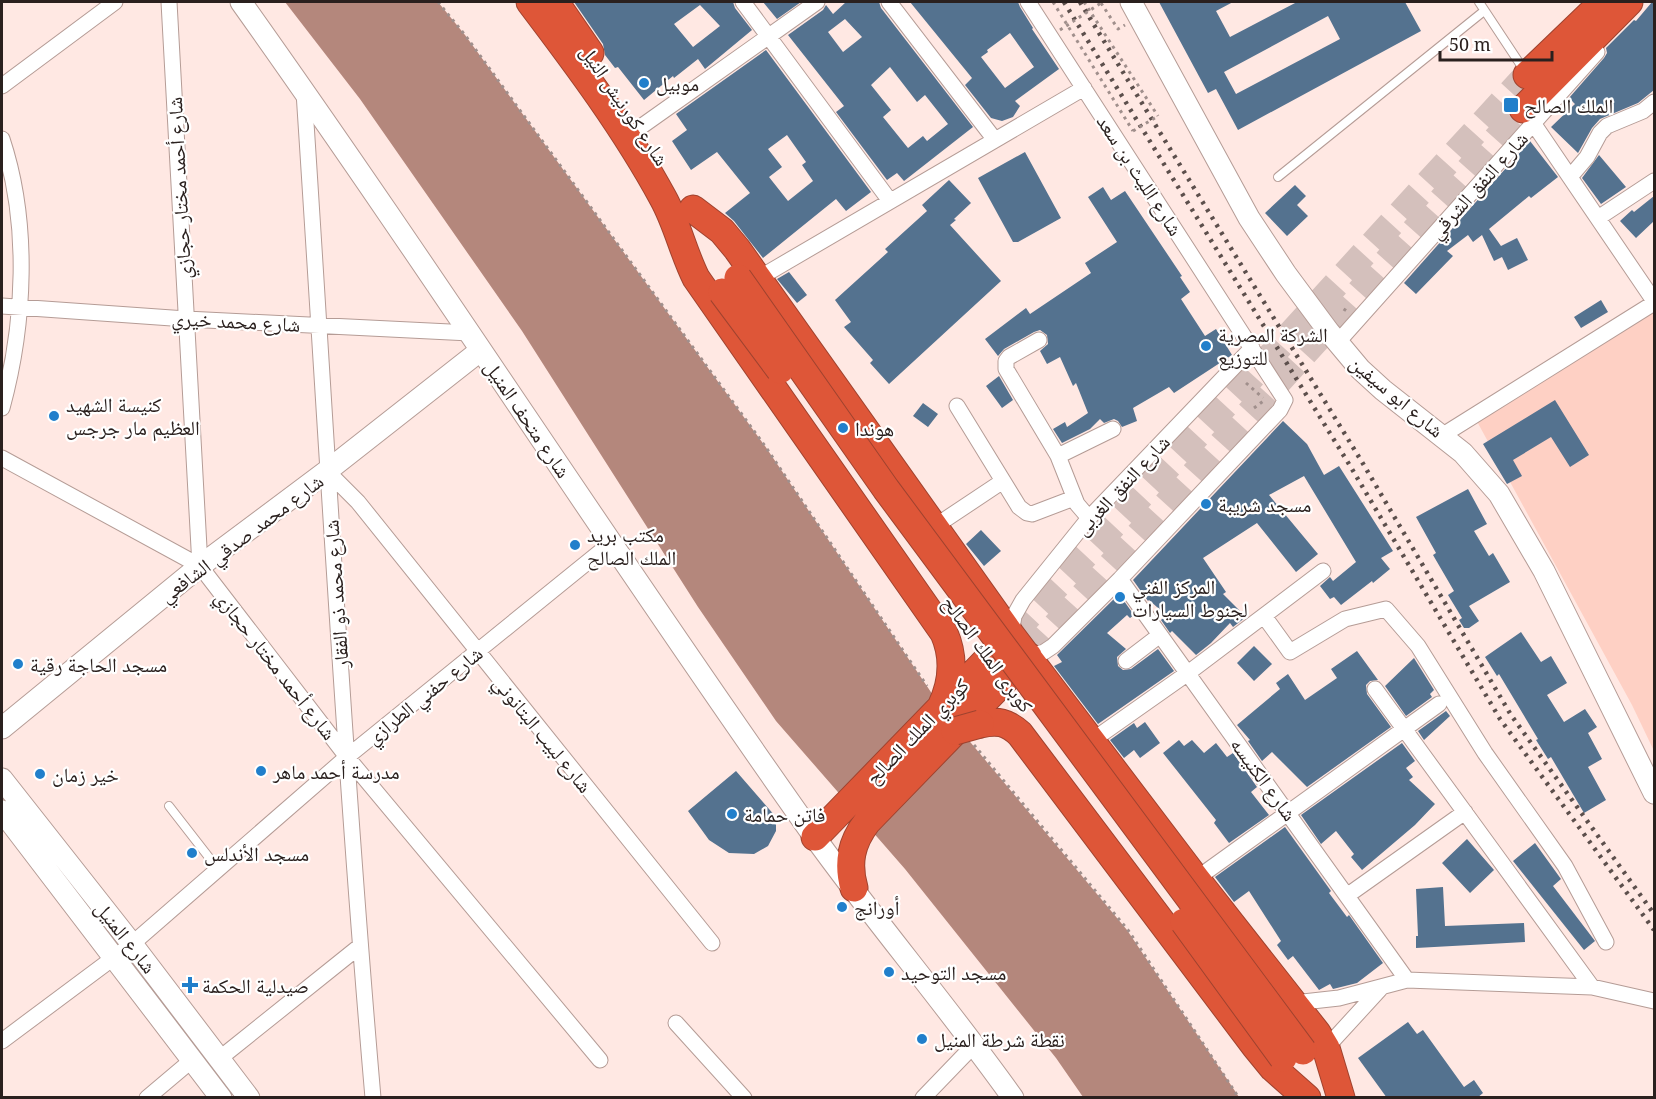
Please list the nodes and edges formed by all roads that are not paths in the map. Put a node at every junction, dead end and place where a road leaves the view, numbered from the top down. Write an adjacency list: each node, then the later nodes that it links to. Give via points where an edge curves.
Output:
1 (116, 2): 18 (street)
2 (169, 2): 36 (street, شارع أحمد مختار حجازي)
3 (241, 2): 20 (street, شارع متحف المنيل)
4 (530, 2): 30 (highway, شارع كورنيش النيل)
5 (555, 2): 23 (highway, شارع كورنيش النيل)
6 (743, 2): 16 (street)
7 (817, 2): 16 (street)
8 (889, 2): 25 (street)
9 (1028, 2): 19 (street, شارع الليث بن سعد)
10 (1131, 2): 40 (street, شارع ابو سيفين, via 1249,218)
11 (1479, 2): 15 (lane)
12 (1603, 2): 17 (highway)
13 (1629, 2): 22 (highway)
14 (1643, 2): 22 (street, شارع النفق الشرقي)
15 (1484, 10): 17 (lane); 26 (lane)
16 (768, 36): 23 (street); 29 (street)
17 (1527, 75)
18 (2, 86)
19 (1084, 88): 25 (street); 41 (street, شارع الليث بن سعد)
20 (304, 89): 37 (street, شارع محمد ذو الفقار); 39 (street, شارع متحف المنيل)
21 (1654, 102): 27 (street, via 1599,133 1587,157)
22 (1528, 116): 27 (street); 40 (street, شارع النفق الشرقي)
23 (642, 126): 30 (highway, شارع كورنيش النيل)
24 (2, 139): 35 (street, via 21,237)
25 (994, 140): 29 (street)
26 (1278, 177)
27 (1570, 177): 31 (street)
28 (1654, 181): 31 (street)
29 (890, 201): 32 (street)
30 (681, 208): 32 (highway, via 722,231); 58 (highway, via 682,248 696,278); 112 (highway, كوبرى الملك الصالح, bridge, via 722,292); 113 (highway, كوبرى الملك الصالح, bridge, via 738,278 886,489)
31 (1598, 218): 33 (street)
32 (759, 278): 52 (highway)
33 (1654, 302): 45 (street)
34 (2, 306): 35 (street, شارع محمد خيري)
35 (19, 308): 36 (street, شارع محمد خيري); 43 (street, via 11,374)
36 (186, 319): 37 (street, شارع محمد خيري); 55 (street, شارع أحمد مختار حجازي)
37 (319, 325): 39 (street, شارع محمد خيري); 48 (street, شارع محمد ذو الفقار)
38 (1039, 340): 46 (street, via 1009,357 1005,365)
39 (475, 341): 48 (street, شارع محمد صدقي الشافعي); 53 (street, شارع متحف المنيل)
40 (1337, 343): 45 (street, شارع ابو سيفين, via 1383,390)
41 (1252, 348): 51 (street, شارع النفق الغربى); 57 (street, شارع الليث بن سعد, via 1285,400 1280,410)
42 (957, 406): 49 (street)
43 (2, 408)
44 (1113, 429): 46 (street)
45 (1443, 435): 76 (street, شارع ابو سيفين, via 1499,494 1522,533)
46 (1058, 456): 50 (street)
47 (2, 458): 55 (street)
48 (327, 471): 55 (street, شارع محمد صدقي الشافعي); 62 (street, شارع لبيب البتانوني, via 358,502); 73 (street, شارع محمد ذو الفقار)
49 (1003, 481): 50 (street, via 1027,513); 52 (street)
50 (1074, 498): 51 (street)
51 (1089, 518): 60 (street, شارع النفق الغربى, via 1023,600 1014,616)
52 (934, 527): 54 (highway)
53 (611, 543): 62 (street, شارع حفني الطرازي); 81 (street, شارع متحف المنيل)
54 (951, 551): 58 (highway); 60 (highway)
55 (200, 567): 70 (street, شارع محمد صدقي الشافعي); 73 (street, شارع أحمد مختار حجازي)
56 (1323, 571): 59 (street)
57 (1120, 579): 61 (street, شارع الكنيسه); 63 (street, via 1053,646)
58 (910, 584): 66 (highway, via 944,633)
59 (1264, 616): 65 (street); 87 (street, via 1290,652 1344,619 1386,609 1418,646 1485,753 1565,866)
60 (1011, 635): 63 (highway); 66 (highway, كوبري الملك الصالح)
61 (1160, 635): 64 (street); 65 (street, شارع الكنيسه)
62 (477, 653): 73 (street, شارع حفني الطرازي); 89 (street, شارع لبيب البتانوني)
63 (1028, 656): 69 (highway, كوبري الملك الصالح); 72 (highway)
64 (1126, 661)
65 (1188, 673): 72 (street); 79 (street, شارع الكنيسه)
66 (956, 676): 81 (highway, كوبري الملك الصالح, via 941,707)
67 (1375, 689): 71 (street)
68 (1439, 704): 71 (street)
69 (965, 727): 74 (highway, via 1000,721 1011,725); 82 (highway, كوبري الملك الصالح)
70 (2, 728)
71 (1404, 730): 79 (street); 80 (street)
72 (1089, 740): 74 (highway, via 1080,738 1062,745); 84 (highway)
73 (347, 757): 83 (street, شارع حفني الطرازي); 90 (street, شارع محمد ذو الفقار); 103 (street, شارع أحمد مختار حجازي)
74 (1048, 769): 111 (highway, via 1255,1046)
75 (2, 779): 88 (street, شارع المنيل)
76 (1654, 793)
77 (169, 806): 83 (lane)
78 (2, 811): 91 (street, شارع المنيل)
79 (1289, 812): 84 (street); 86 (street, شارع الكنيسه)
80 (1465, 812): 86 (street); 93 (street)
81 (832, 819): 82 (highway, via 832,838 841,844 851,843); 85 (street, شارع متحف المنيل)
82 (861, 831): 85 (highway, via 850,860)
83 (218, 869): 88 (street, شارع حفني الطرازي)
84 (1196, 879): 96 (highway)
85 (854, 888): 99 (street, شارع متحف المنيل)
86 (1348, 894): 92 (street, شارع الكنيسه)
87 (1606, 942)
88 (132, 944): 91 (street, شارع حفني الطرازي); 101 (street, شارع المنيل)
89 (712, 944)
90 (360, 946): 101 (street); 107 (street, شارع محمد ذو الفقار)
91 (114, 957): 98 (street, شارع حفني الطرازي); 102 (street, شارع المنيل)
92 (1407, 980): 93 (street); 94 (street)
93 (1592, 987): 95 (street)
94 (1382, 988): 96 (street); 100 (street)
95 (1654, 1001)
96 (1294, 1003): 100 (highway)
97 (676, 1023): 108 (street)
98 (2, 1041)
99 (975, 1044): 109 (street); 110 (street, شارع متحف المنيل)
100 (1326, 1048): 113 (highway)
101 (219, 1059): 106 (street, شارع المنيل)
102 (192, 1060): 104 (street); 105 (street, شارع المنيل)
103 (600, 1060)
104 (147, 1098)
105 (221, 1098)
106 (249, 1098)
107 (373, 1098)
108 (744, 1098)
109 (923, 1098)
110 (1013, 1098)
111 (1307, 1098)
112 (1311, 1098)
113 (1339, 1098)

